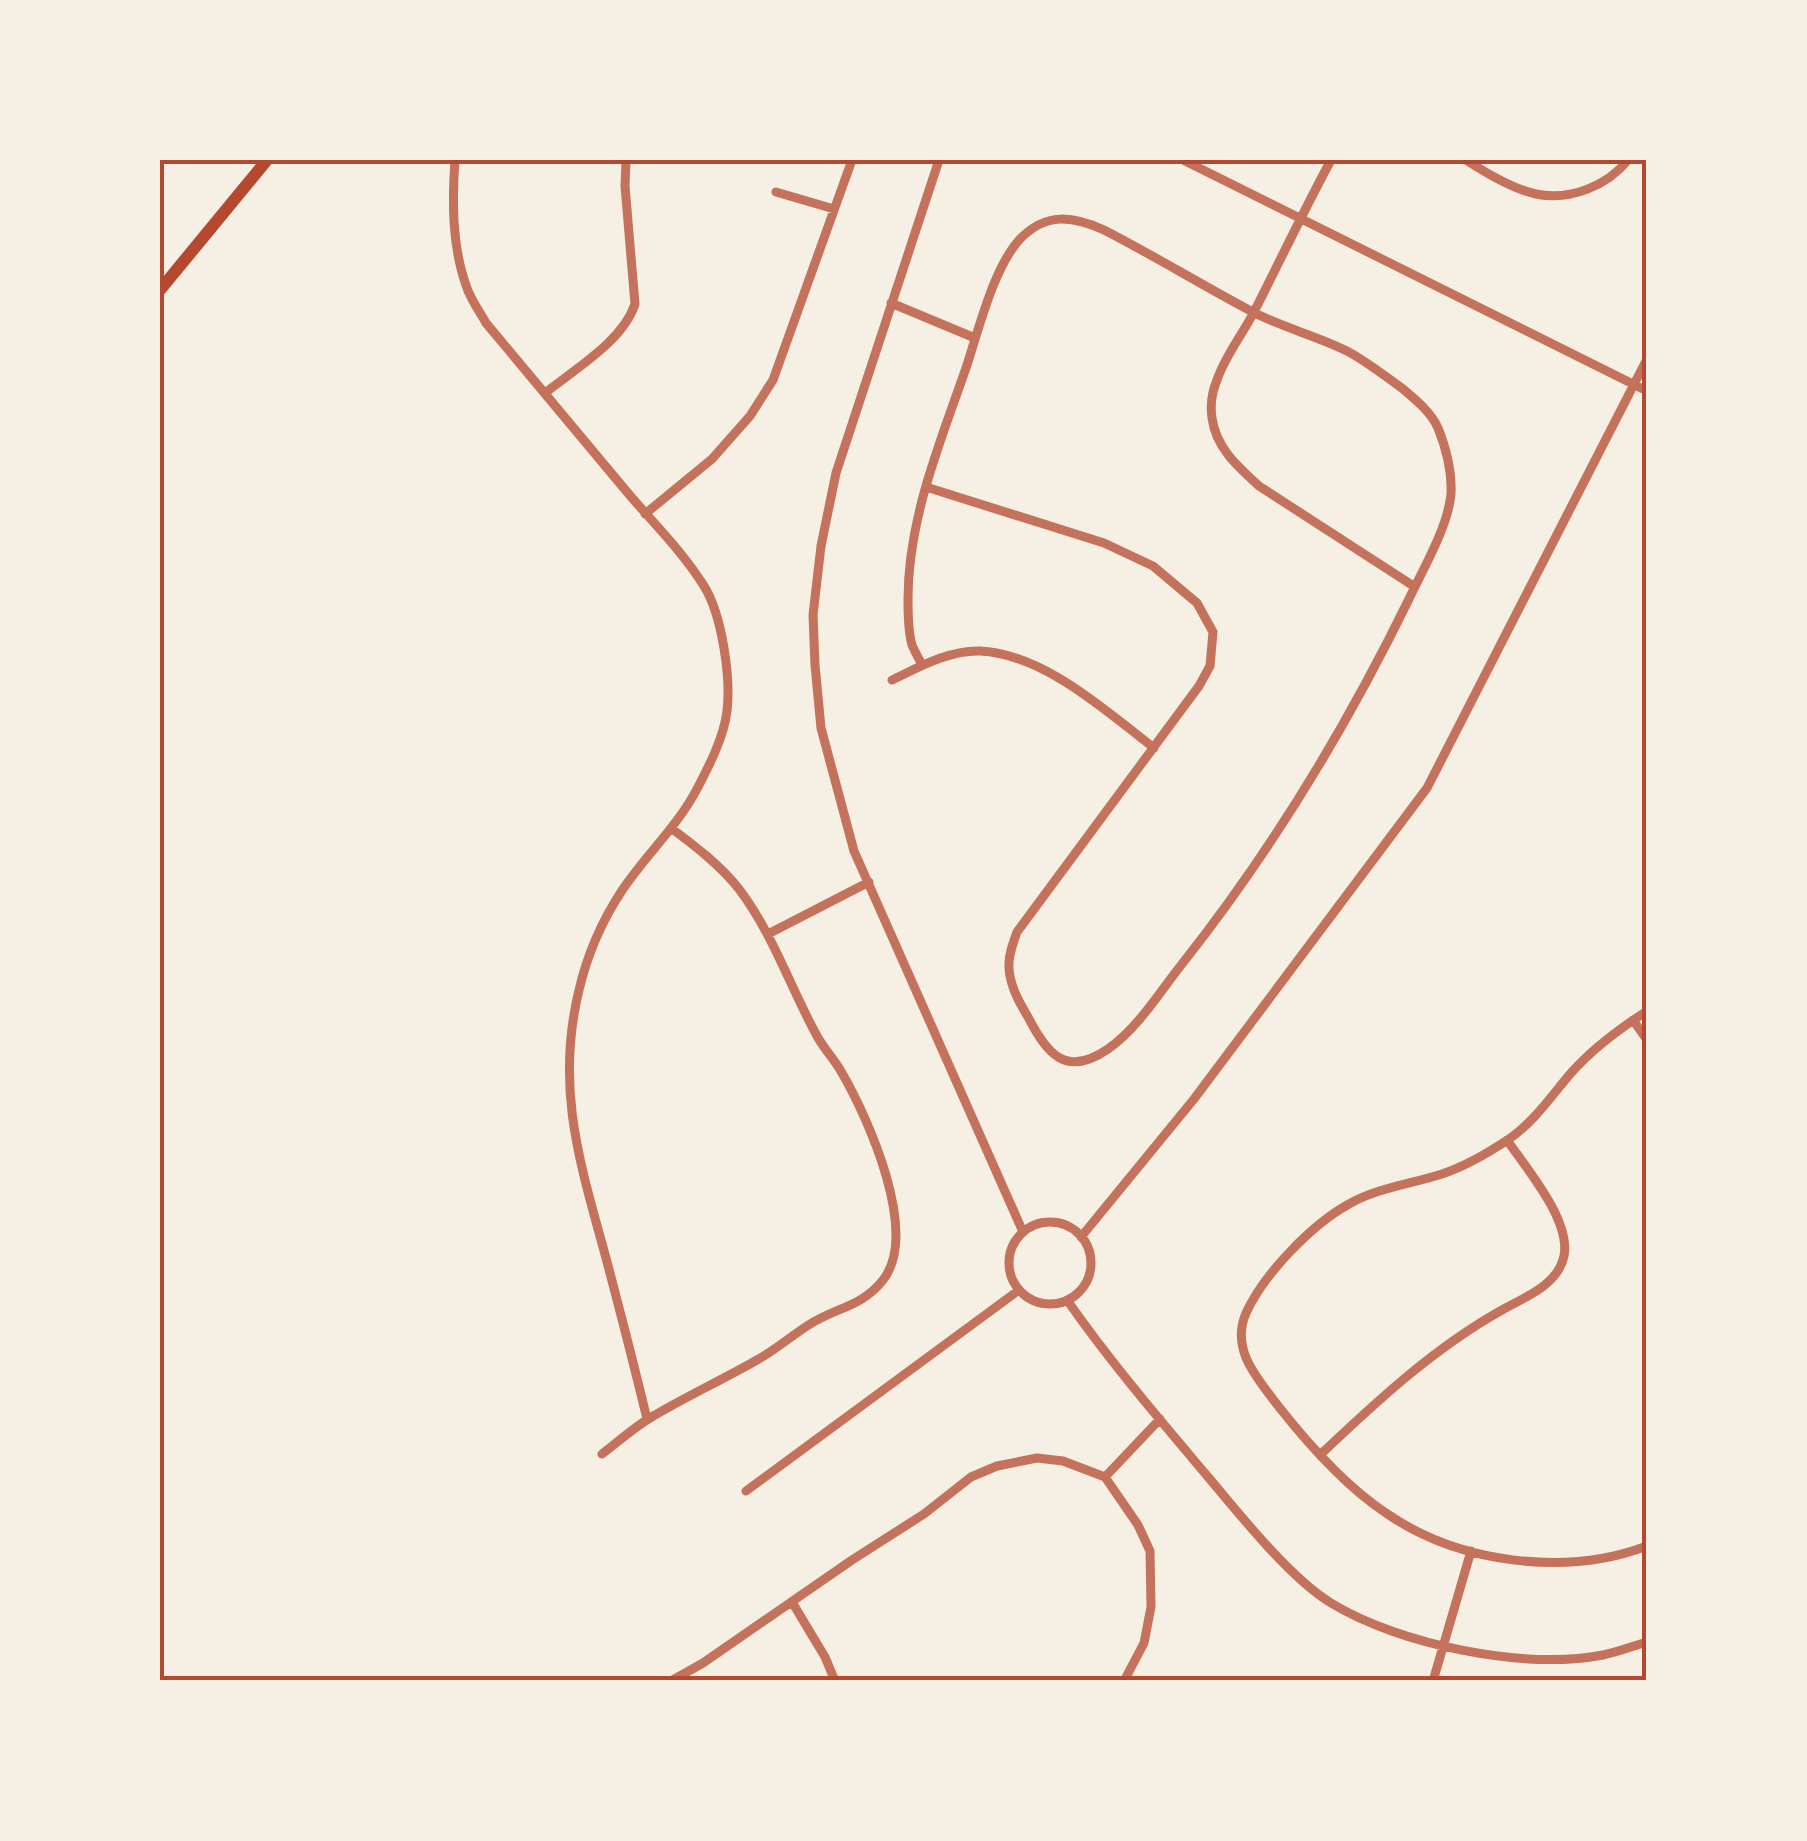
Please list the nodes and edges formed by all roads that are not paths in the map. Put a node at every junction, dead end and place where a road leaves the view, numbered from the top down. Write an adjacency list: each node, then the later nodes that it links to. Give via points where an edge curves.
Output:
1 (268, 160): 13 (main road)
2 (455, 160): 20 (street, via 452,200 467,289 486,323)
3 (626, 160): 20 (street, via 635,304 618,333)
4 (852, 160): 11 (street)
5 (940, 160): 14 (street)
6 (1183, 160): 12 (street)
7 (1331, 160): 12 (street)
8 (1466, 160): 9 (street, via 1538,195 1584,191)
9 (1628, 160)
10 (776, 192): 11 (street)
11 (834, 209): 22 (street, via 773,380 712,459)
12 (1299, 218): 15 (street); 18 (street)
13 (160, 290)
14 (891, 304): 16 (street); 28 (street, via 836,473 813,615 821,728 854,851)
15 (1254, 312): 16 (street, via 1104,230 1068,218 1034,228 1020,240); 23 (street, via 1218,376 1215,434 1259,486); 23 (street, via 1347,351 1433,417 1449,464 1451,496)
16 (976, 338): 21 (street)
17 (1647, 359): 18 (street)
18 (1634, 384): 19 (street); 35 (street, via 1427,788)
19 (1647, 391)
20 (545, 393): 22 (street)
21 (926, 487): 24 (street, via 908,584 912,644); 26 (street, via 1104,543 1153,566 1198,603 1214,632 1210,666)
22 (645, 514): 27 (street, via 707,590 727,680 727,712 715,749)
23 (1415, 587): 26 (street, via 1310,784 1208,932 1131,1030 1095,1056 1072,1062 1045,1048 1016,994 1008,964 1012,944)
24 (922, 665): 25 (street); 26 (street, via 982,651 1041,668)
25 (892, 680)
26 (1154, 748)
27 (671, 828): 29 (street, via 735,884); 38 (street, via 598,934 579,989 568,1078 575,1144)
28 (869, 882): 29 (street); 34 (street)
29 (768, 934): 38 (street, via 865,1117 896,1220 893,1265 866,1299 808,1324)
30 (1647, 1012): 31 (street)
31 (1634, 1020): 32 (street); 33 (street, via 1605,1040)
32 (1647, 1040)
33 (1507, 1140): 41 (street, via 1558,1218 1564,1256 1553,1277 1448,1343); 41 (street, via 1446,1173 1348,1204 1291,1252 1248,1308 1242,1352)
34 (1024, 1232): 35 (street, via 1050,1222); 36 (street, via 1009,1267)
35 (1082, 1237): 37 (street, via 1091,1268 1087,1282)
36 (1020, 1290): 37 (street, via 1042,1303); 43 (street)
37 (1067, 1300): 39 (street)
38 (647, 1419): 40 (street)
39 (1160, 1419): 42 (street); 48 (street, via 1252,1528 1329,1602 1368,1622)
40 (602, 1454)
41 (1320, 1454): 45 (street, via 1386,1514)
42 (1105, 1477): 46 (street, via 1037,1458 998,1466 971,1477); 52 (street, via 1150,1552 1144,1643)
43 (746, 1491)
44 (1647, 1546): 45 (street, via 1560,1562)
45 (1471, 1551): 48 (street)
46 (792, 1602): 49 (street); 51 (street)
47 (1647, 1642): 48 (street, via 1603,1655 1545,1659)
48 (1444, 1645): 53 (street)
49 (684, 1678): 50 (street)
50 (671, 1681)
51 (835, 1681)
52 (1124, 1681)
53 (1433, 1681)

